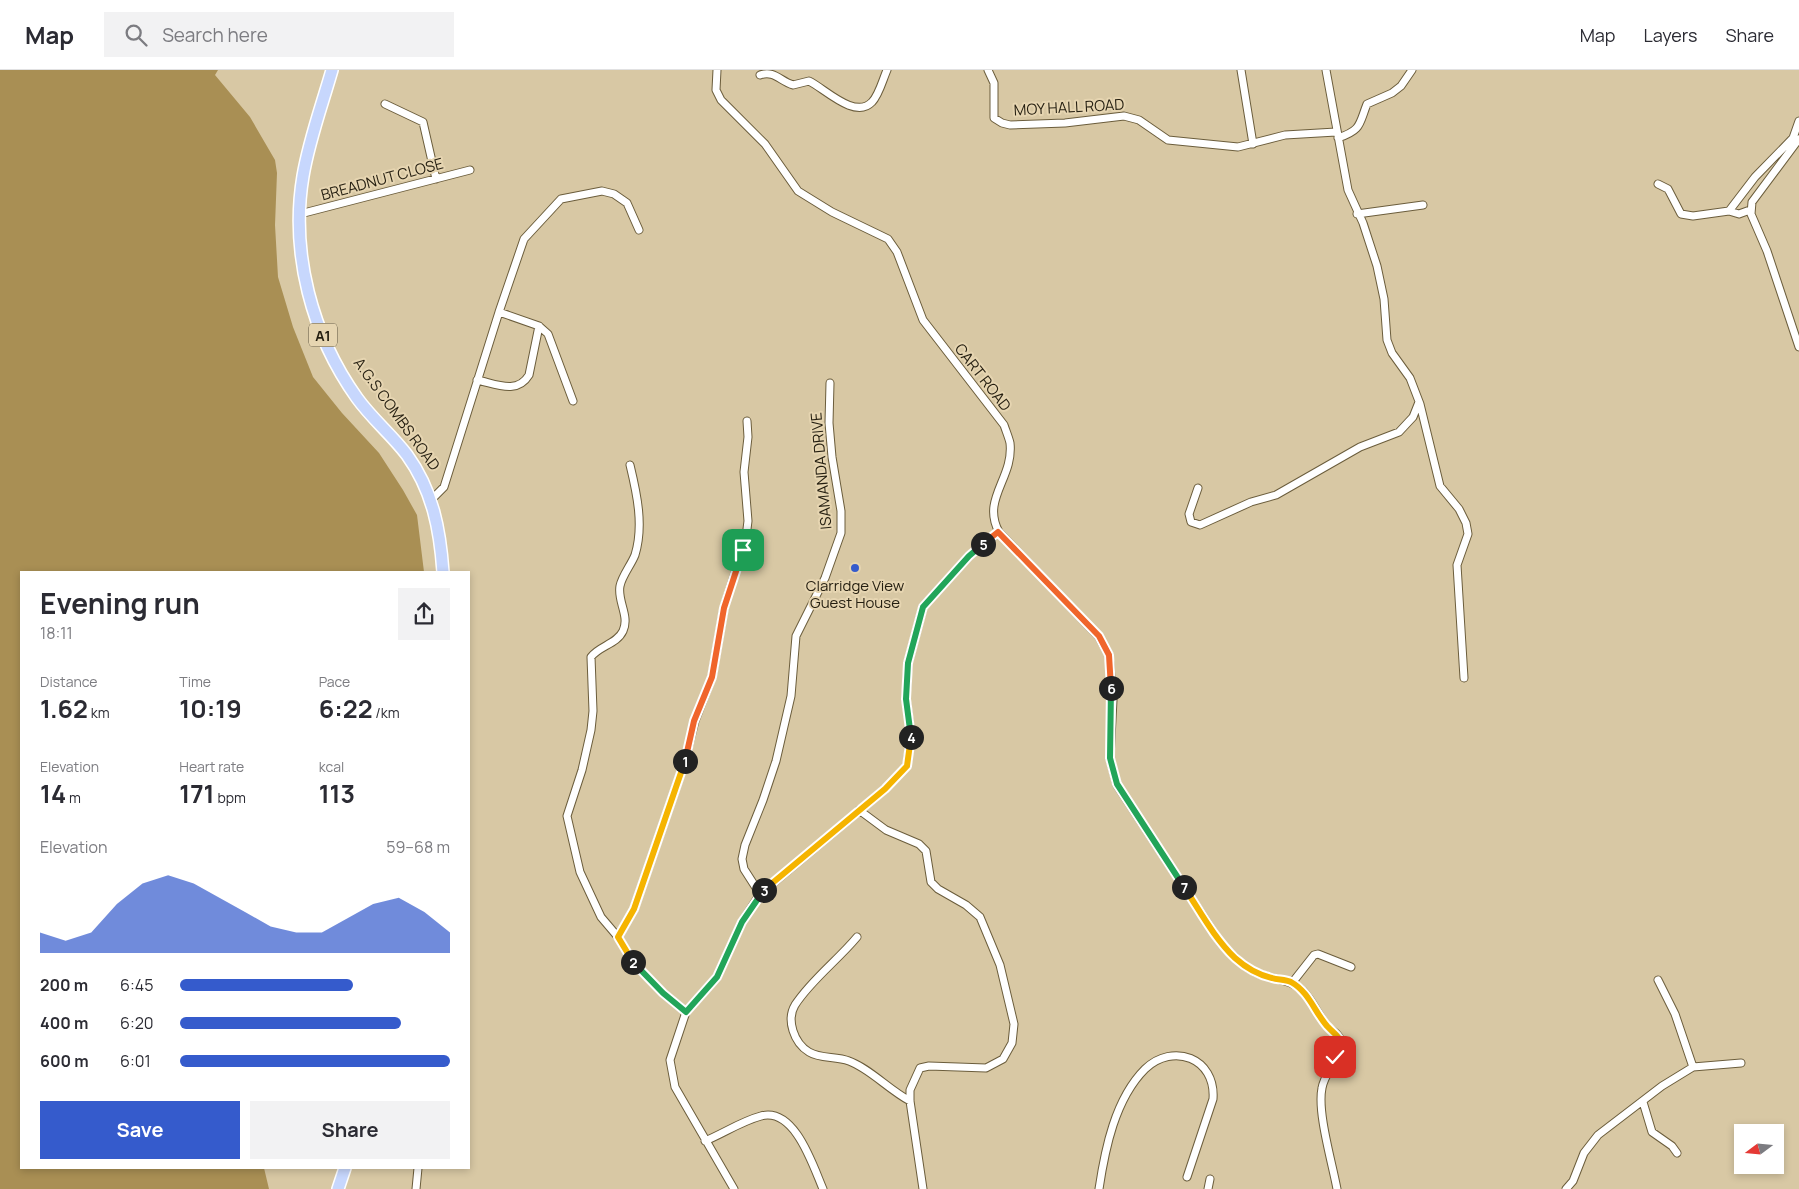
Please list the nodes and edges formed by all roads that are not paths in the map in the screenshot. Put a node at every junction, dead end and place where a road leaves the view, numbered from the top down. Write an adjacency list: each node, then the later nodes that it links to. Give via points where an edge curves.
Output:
1 (332, 70): 21 (main road, A.G.S COMBS ROAD / A1, via 305,167)
2 (338, 70): 21 (main road, A.G.S COMBS ROAD / A1, via 312,160)
3 (716, 70): 35 (street, CART ROAD, via 716,90 721,100 765,144 798,190 832,212 888,239 897,252 923,320 1004,425 1010,443 1010,460 993,504 992,520)
4 (887, 70): 9 (street, via 872,102 861,108 838,100 809,81 793,85 775,74)
5 (988, 70): 14 (street, MOY HALL ROAD, via 994,83 994,118 1002,123 1065,123 1124,116 1139,120 1168,140 1238,147)
6 (1241, 70): 14 (street)
7 (1326, 70): 12 (street)
8 (1412, 70): 12 (street, via 1392,93 1368,104 1358,128 1350,134)
9 (760, 75)
10 (385, 104): 16 (street, via 423,122)
11 (1799, 120): 20 (street, via 1793,138)
12 (1337, 135): 14 (street, MOY HALL ROAD, via 1285,135); 22 (street, via 1348,190)
13 (1799, 139): 19 (street, via 1752,202)
14 (1253, 144)
15 (470, 170): 16 (street, BREADNUT CLOSE)
16 (436, 179): 21 (street, BREADNUT CLOSE)
17 (1658, 184): 20 (street, via 1668,189 1681,214)
18 (1423, 205): 22 (street)
19 (1750, 210): 20 (street, via 1739,214); 26 (street)
20 (1729, 212)
21 (304, 213): 34 (main road, A.G.S COMBS ROAD / A1, via 313,288 333,346 361,394 410,453 430,485)
22 (1358, 214): 30 (street, via 1377,266 1384,299 1387,340 1410,378)
23 (639, 230): 24 (street, via 627,203 614,194 602,191 561,199 524,239)
24 (498, 312): 25 (street); 27 (street)
25 (539, 326): 27 (street, via 525,381 512,388); 29 (street, via 548,334)
26 (1799, 347)
27 (477, 380): 34 (street, via 444,487)
28 (830, 384): 40 (street, ISAMANDA DRIVE, via 829,423 841,533 825,578 796,636 791,696 776,762 744,844 744,869)
29 (574, 402)
30 (1419, 402): 33 (street, via 1413,417 1399,432 1360,448 1276,495 1251,502 1200,525 1191,522 1189,514); 38 (street, via 1440,486 1459,509 1468,534 1457,565)
31 (748, 421): 41 (street, via 744,472 746,536 724,608 712,677 694,721 684,764 634,909)
32 (630, 465): 41 (street, via 639,538 633,560 620,585 625,624 620,636 595,652 592,658 591,730 567,816 589,895 601,917)
33 (1198, 488)
34 (433, 499): 36 (main road, A.G.S COMBS ROAD / A1); 37 (main road, A.G.S COMBS ROAD / A1, via 445,530)
35 (998, 532): 39 (street, via 969,556 923,607 908,663 906,699 911,735 907,766); 45 (street, via 1099,636 1109,655 1112,700 1110,758 1117,784 1220,942 1253,971)
36 (443, 571)
37 (449, 571)
38 (1464, 678)
39 (860, 810): 40 (street); 49 (street, via 886,830 919,844 926,851 931,882 980,918 1000,965 1014,1024 1012,1043 1003,1059 986,1068 920,1068 910,1090)
40 (760, 894): 46 (street, via 738,931 717,977)
41 (618, 937): 46 (street, via 648,980)
42 (857, 938): 49 (street, via 795,1005 791,1022 793,1032 806,1051 864,1068 891,1091)
43 (1351, 967): 45 (street, via 1314,955)
44 (1658, 980): 48 (street, via 1675,1014)
45 (1292, 983): 64 (street, via 1303,991 1328,1027 1340,1038 1341,1046 1322,1088 1321,1110)
46 (686, 1012): 51 (street, via 670,1060 675,1087)
47 (1741, 1063): 48 (street)
48 (1693, 1068): 50 (street, via 1662,1086)
49 (910, 1101): 61 (street)
50 (1643, 1102): 52 (street, via 1652,1132); 65 (street, via 1598,1135 1584,1152 1573,1181)
51 (705, 1141): 59 (street); 60 (street, via 749,1120 774,1115 794,1129)
52 (1677, 1153)
53 (345, 1169): 57 (main road)
54 (418, 1169): 58 (street)
55 (1187, 1177): 62 (street, via 1214,1087 1209,1072 1197,1062 1184,1056 1174,1056 1146,1068 1124,1098 1105,1156)
56 (1210, 1179): 63 (street)
57 (338, 1189)
58 (416, 1189)
59 (734, 1189)
60 (823, 1189)
61 (923, 1189)
62 (1099, 1189)
63 (1208, 1189)
64 (1336, 1189)
65 (1566, 1189)

